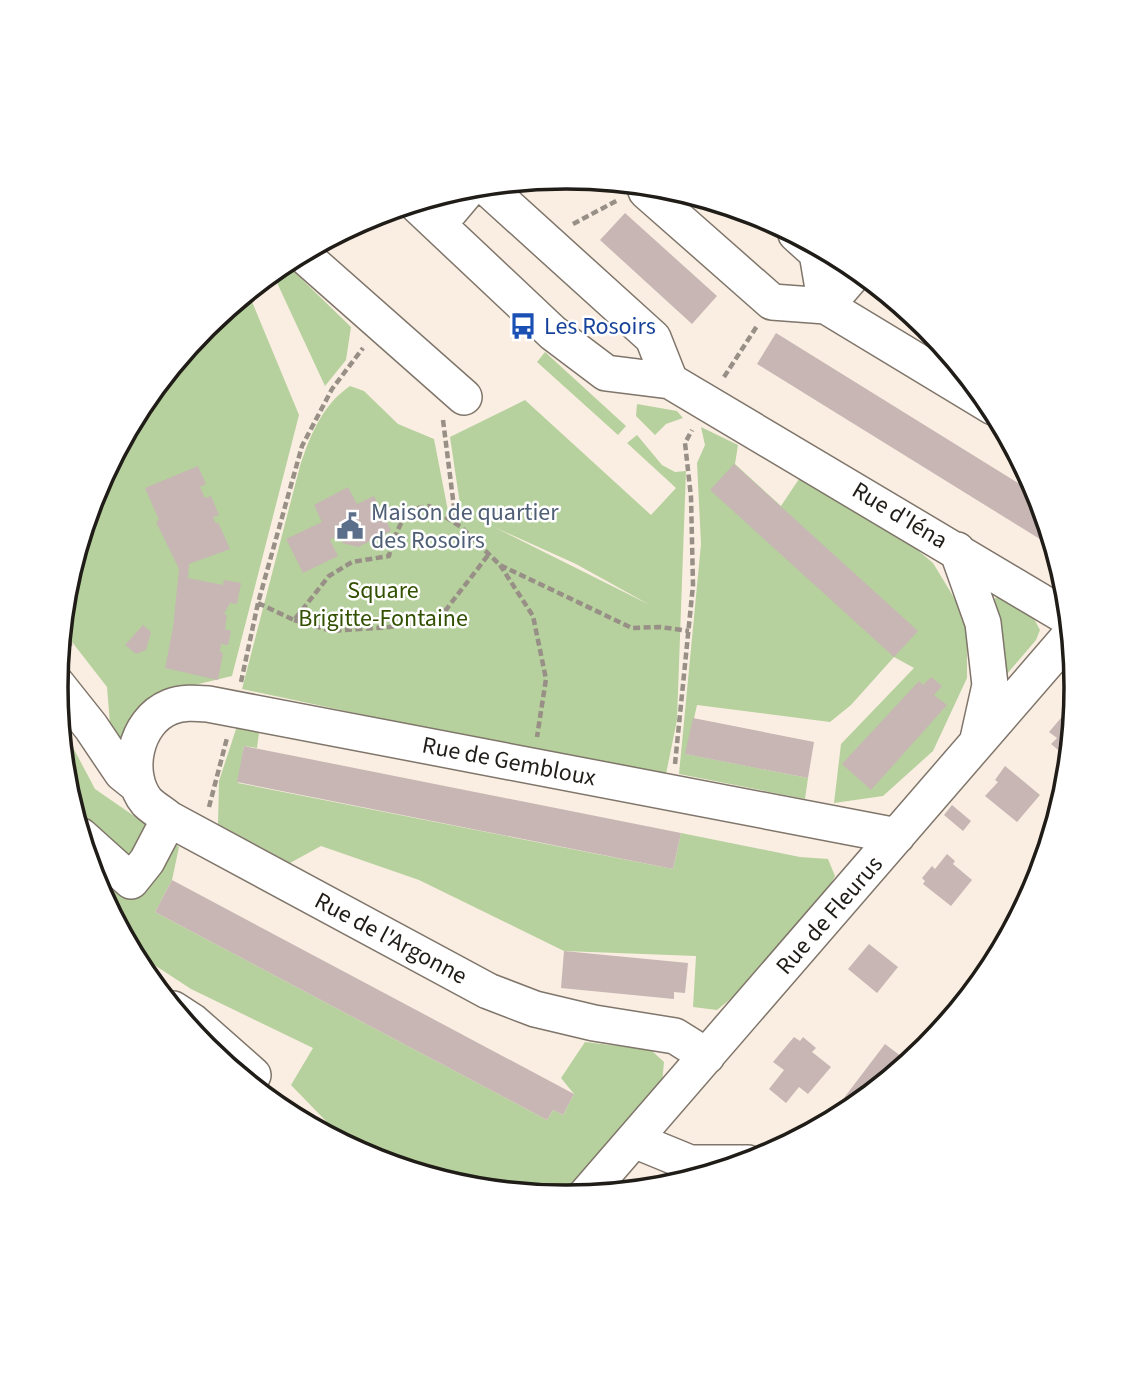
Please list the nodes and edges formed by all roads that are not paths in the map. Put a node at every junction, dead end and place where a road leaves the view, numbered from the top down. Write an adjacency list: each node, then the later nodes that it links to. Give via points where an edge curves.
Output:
1 (495, 195): 8 (street, via 653,338)
2 (658, 198): 7 (street, via 772,302)
3 (427, 214): 8 (street, Rue d'Iéna, via 553,333 606,373)
4 (818, 257): 7 (street)
5 (310, 261): 10 (street)
6 (851, 278): 7 (street)
7 (826, 306): 9 (street)
8 (670, 381): 11 (street, Rue d'Iéna)
9 (967, 391)
10 (460, 394)
11 (957, 550): 12 (street); 15 (street, Rue d'Iéna, via 983,623 990,685)
12 (1058, 612)
13 (1063, 644): 15 (street, Rue de Fleurus)
14 (68, 698): 16 (street, Rue de l'Argonne, via 122,773)
15 (977, 742): 18 (street, Rue de Fleurus)
16 (137, 785): 17 (street, Rue de l'Argonne, via 148,802); 18 (street, Rue de Gembloux, via 138,743 151,722 168,708 208,704)
17 (169, 819): 19 (street, via 131,881); 21 (street, Rue de l'Argonne, via 488,991 535,1009 675,1036)
18 (897, 836): 21 (street, Rue de Fleurus)
19 (96, 850)
20 (218, 1044): 22 (street)
21 (707, 1056): 23 (street, Rue de Fleurus)
22 (253, 1074)
23 (634, 1140): 24 (street, via 690,1163); 25 (street, Rue de Fleurus)
24 (714, 1163)
25 (595, 1185)

